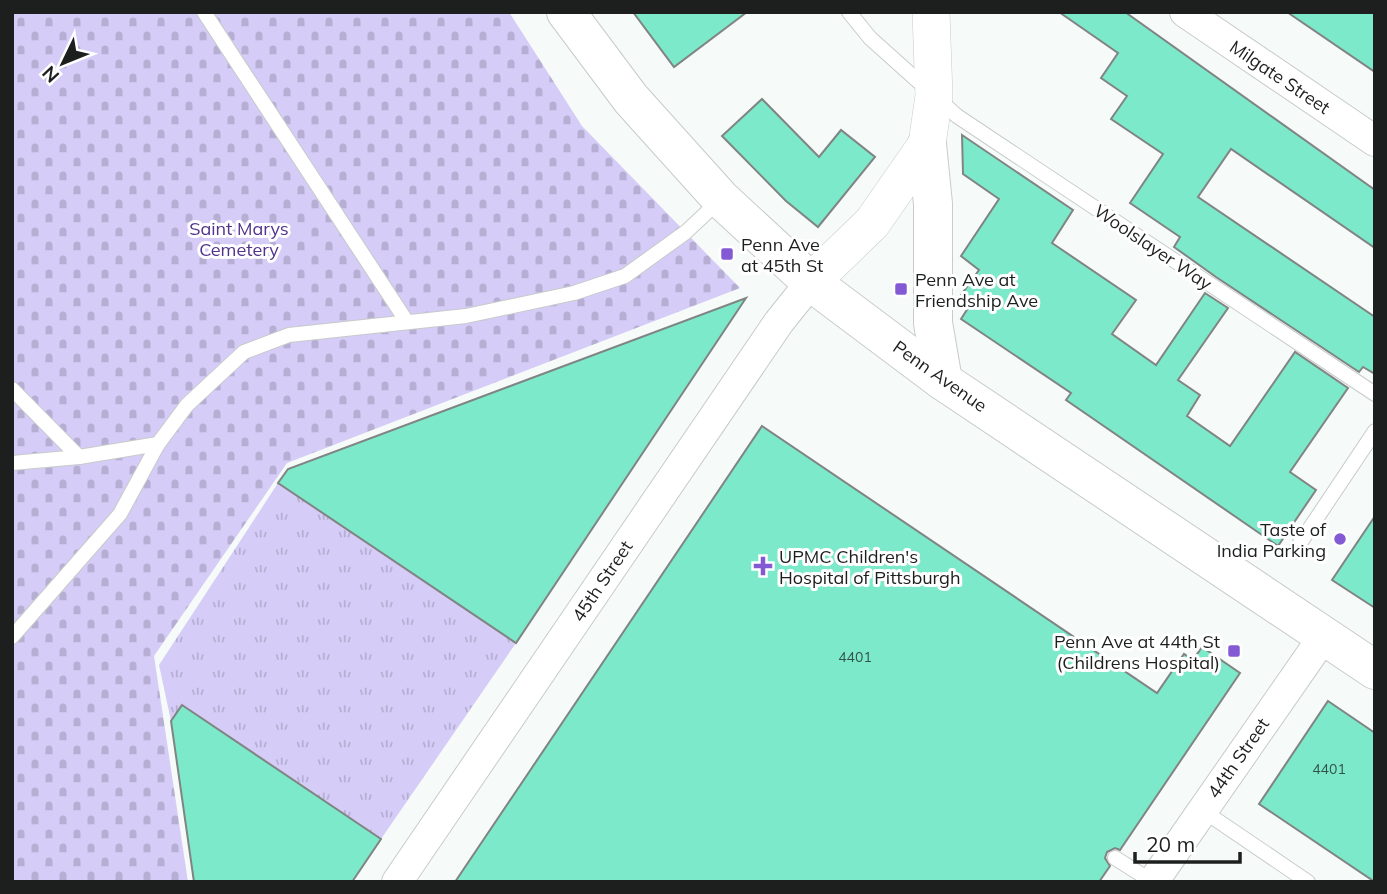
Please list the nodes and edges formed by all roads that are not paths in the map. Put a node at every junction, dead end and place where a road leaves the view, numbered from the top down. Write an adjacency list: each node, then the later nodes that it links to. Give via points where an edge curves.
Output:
1 (204, 12): 11 (lane)
2 (566, 12): 9 (main road, Penn Avenue, via 631,99)
3 (849, 12): 6 (lane, Woolslayer Way, via 870,38)
4 (931, 12): 6 (street)
5 (1185, 12): 7 (street, Milgate Street)
6 (934, 96): 8 (street); 14 (lane, Woolslayer Way, via 957,116)
7 (1375, 141)
8 (926, 144): 10 (street, via 872,223); 12 (main road, via 933,204 933,323)
9 (722, 199): 10 (main road, Penn Avenue); 11 (lane, via 625,276 574,293 466,316)
10 (811, 282): 12 (main road, Penn Avenue); 25 (street, 45th Street, via 771,333)
11 (407, 322): 16 (lane, via 289,335 244,352 187,405)
12 (943, 381): 20 (main road, Penn Avenue)
13 (12, 388): 17 (lane)
14 (1375, 394)
15 (1375, 431): 19 (lane)
16 (158, 444): 17 (lane); 21 (lane, via 120,514)
17 (79, 457): 18 (lane)
18 (12, 463)
19 (1294, 552)
20 (1324, 636): 22 (main road, Penn Avenue); 23 (street, 44th Street)
21 (12, 637)
22 (1375, 670)
23 (1202, 810): 26 (street, 44th Street); 27 (lane)
24 (1115, 858): 26 (lane)
25 (397, 882)
26 (1153, 882)
27 (1308, 882)

